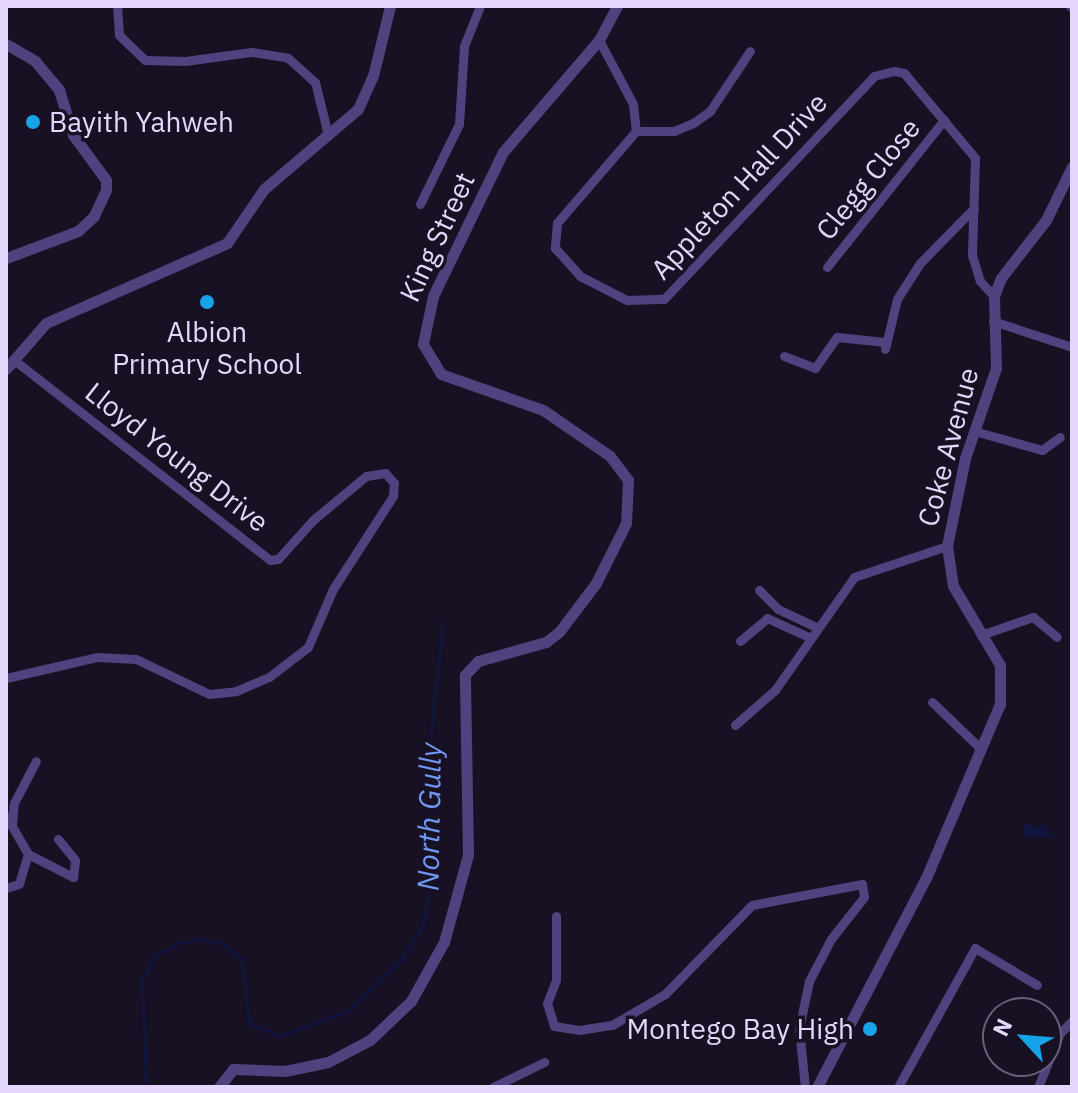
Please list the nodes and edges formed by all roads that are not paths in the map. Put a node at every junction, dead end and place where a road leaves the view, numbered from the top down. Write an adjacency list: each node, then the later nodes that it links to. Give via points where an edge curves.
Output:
1 (117, 6): 10 (street, via 119,35 145,60 174,62 252,52 296,63 323,98)
2 (390, 6): 10 (street, Lloyd Young Drive, via 368,94)
3 (480, 6): 12 (street, via 464,46 459,124)
4 (617, 6): 5 (street, King Street)
5 (599, 40): 9 (street, via 633,104); 44 (street, King Street, via 503,152 433,296 423,344 441,374 543,410 610,456 628,480 626,523 596,583 559,632 546,642 478,661 465,675 468,855 444,942 411,1001 370,1040 328,1062 285,1071 233,1069)
6 (6, 44): 14 (street, via 35,61 59,90 73,135 106,180 106,190 94,216 78,231)
7 (750, 51): 9 (street, via 710,111 693,123 674,131)
8 (944, 120): 9 (street, Appleton Hall Drive, via 904,73 874,76 705,258 664,299 652,303 627,300 580,276 555,248 557,223); 13 (street, Appleton Hall Drive, via 975,158); 15 (street, Clegg Close)
9 (636, 131)
10 (328, 135): 20 (street, Lloyd Young Drive, via 264,189 238,230 212,254 46,323)
11 (1072, 167): 16 (street, Coke Avenue, via 1046,220 1001,278)
12 (420, 204)
13 (974, 208): 16 (street, Appleton Hall Drive, via 972,255 980,281); 19 (street, via 920,263 897,299 885,346 837,337 815,368)
14 (6, 258)
15 (827, 267)
16 (994, 296): 17 (street, Coke Avenue)
17 (993, 321): 18 (street); 21 (street, Coke Avenue, via 996,368)
18 (1072, 347)
19 (784, 356)
20 (10, 364): 30 (street, Lloyd Young Drive, via 270,560 278,559 313,520 366,476 385,473 394,483 393,496 333,589 308,647 269,677 236,691 209,694 136,659 97,657)
21 (974, 431): 22 (street, via 1042,450); 23 (street, Coke Avenue)
22 (1060, 437)
23 (947, 546): 25 (street, via 854,577); 26 (street, Coke Avenue, via 953,586)
24 (759, 590): 25 (street, via 778,609)
25 (818, 628): 28 (street)
26 (981, 635): 27 (street, via 1033,617); 33 (street, Coke Avenue, via 1000,665 1003,682 1000,704)
27 (1057, 637)
28 (811, 638): 29 (street, via 767,618); 32 (street, via 775,690)
29 (740, 641)
30 (6, 678)
31 (932, 702): 33 (street)
32 (735, 725)
33 (981, 749): 47 (street, Coke Avenue, via 926,878)
34 (36, 761): 36 (street, via 14,803)
35 (6, 816): 36 (street)
36 (12, 827): 38 (street)
37 (58, 839): 38 (street, via 75,860 73,877)
38 (28, 854): 39 (street, via 19,884)
39 (6, 888)
40 (556, 916): 46 (street, via 556,980 547,1003 554,1026 579,1030 612,1025 665,994 752,905 862,884 864,897 831,939 809,981 799,1029)
41 (1037, 985): 48 (street, via 975,948)
42 (1072, 1021): 49 (street, via 1060,1033)
43 (544, 1062): 45 (street)
44 (219, 1087)
45 (493, 1087)
46 (805, 1087)
47 (817, 1087)
48 (898, 1087)
49 (1038, 1087)

